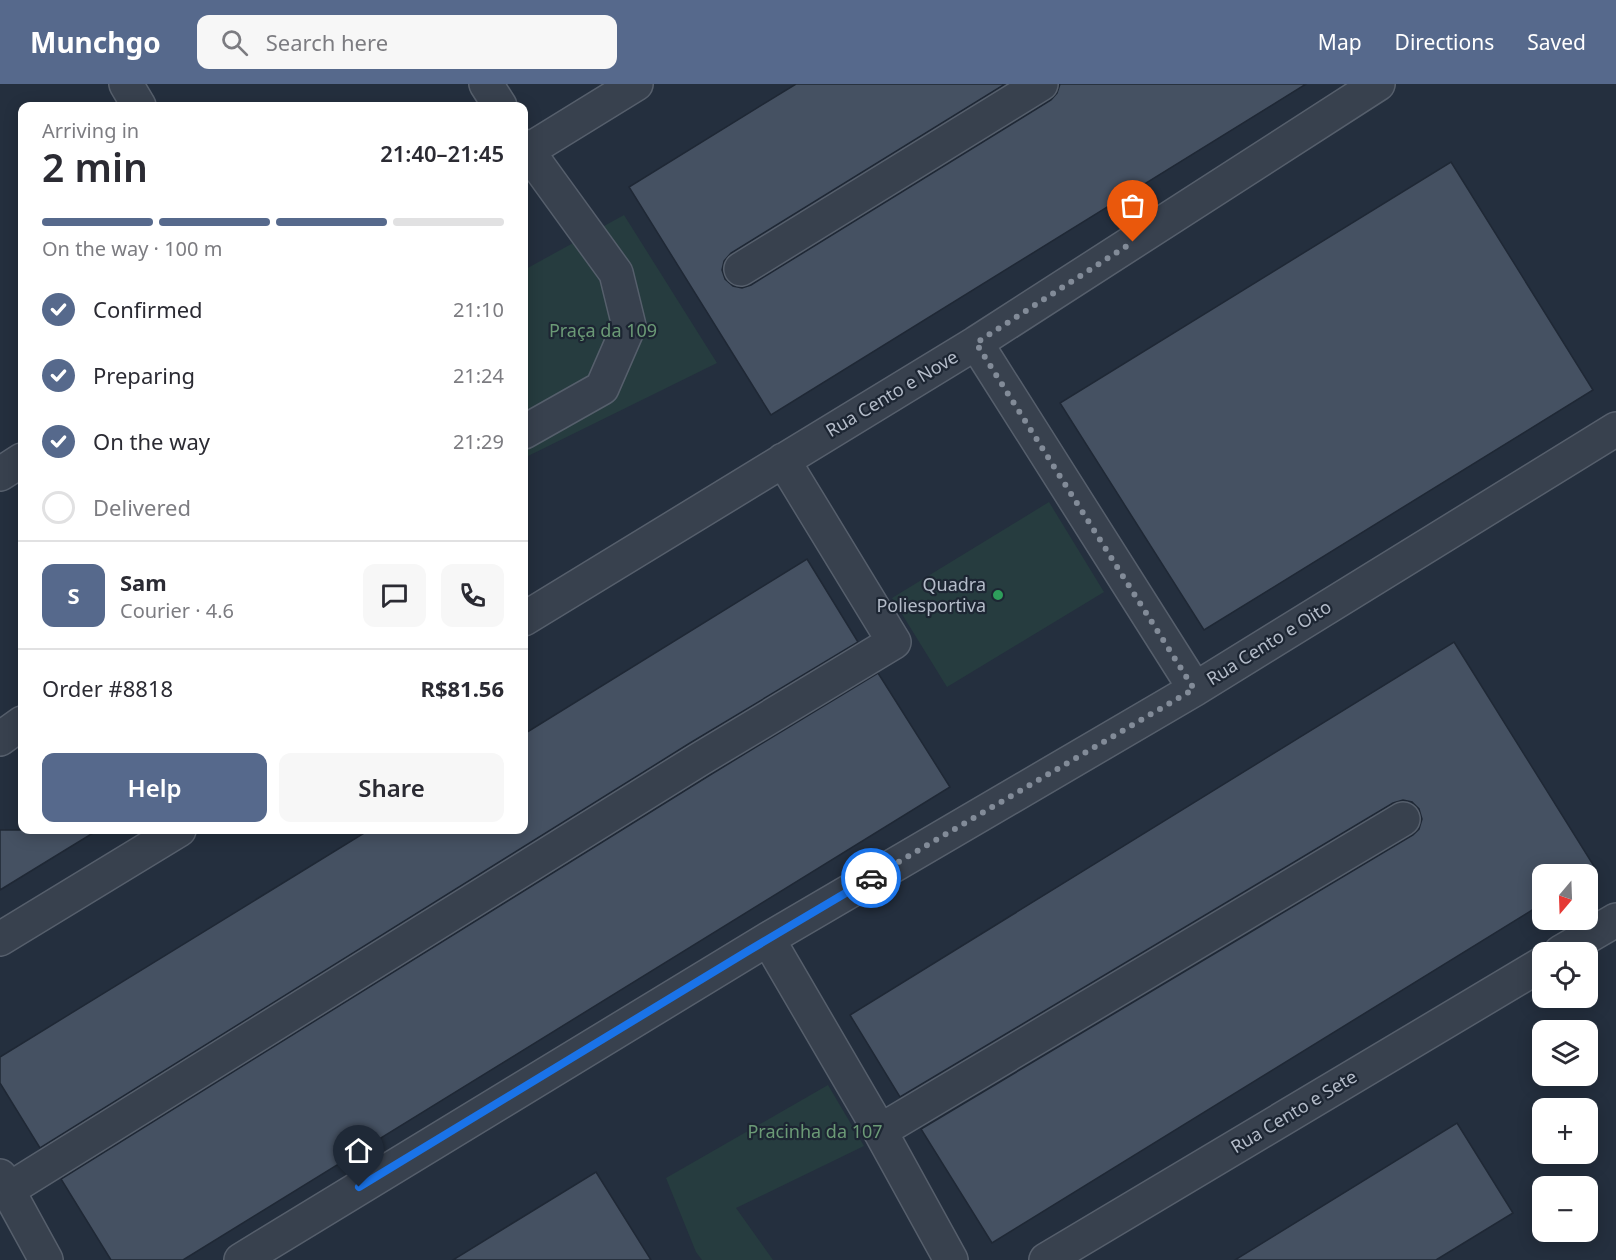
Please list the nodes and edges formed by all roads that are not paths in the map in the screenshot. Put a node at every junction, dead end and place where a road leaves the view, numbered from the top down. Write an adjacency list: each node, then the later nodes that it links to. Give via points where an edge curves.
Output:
1 (126, 84): 6 (street)
2 (486, 84): 7 (street)
3 (636, 84): 8 (street)
4 (1041, 84): 10 (street)
5 (1378, 84): 11 (street, Rua Cento e Nove)
6 (137, 102)
7 (497, 102)
8 (528, 148)
9 (528, 155): 13 (street, via 616,273 628,326 602,388)
10 (741, 269)
11 (976, 343): 14 (street, Rua Cento e Nove); 16 (street)
12 (1616, 429): 16 (street, Rua Cento e Oito)
13 (528, 430)
14 (783, 460): 15 (street, Rua Cento e Nove); 27 (street, via 894,642)
15 (528, 617)
16 (1194, 689): 23 (street, Rua Cento e Oito)
17 (18, 726): 18 (street)
18 (0, 739)
19 (1403, 819): 26 (street)
20 (172, 834): 22 (street)
21 (1616, 920): 24 (street)
22 (0, 939)
23 (768, 939): 26 (street); 29 (street, Rua Cento e Oito)
24 (1578, 942)
25 (1532, 970): 31 (street, Rua Cento e Sete)
26 (880, 1131): 30 (street)
27 (4, 1183): 28 (street)
28 (46, 1260)
29 (241, 1260)
30 (951, 1260)
31 (1046, 1260)

